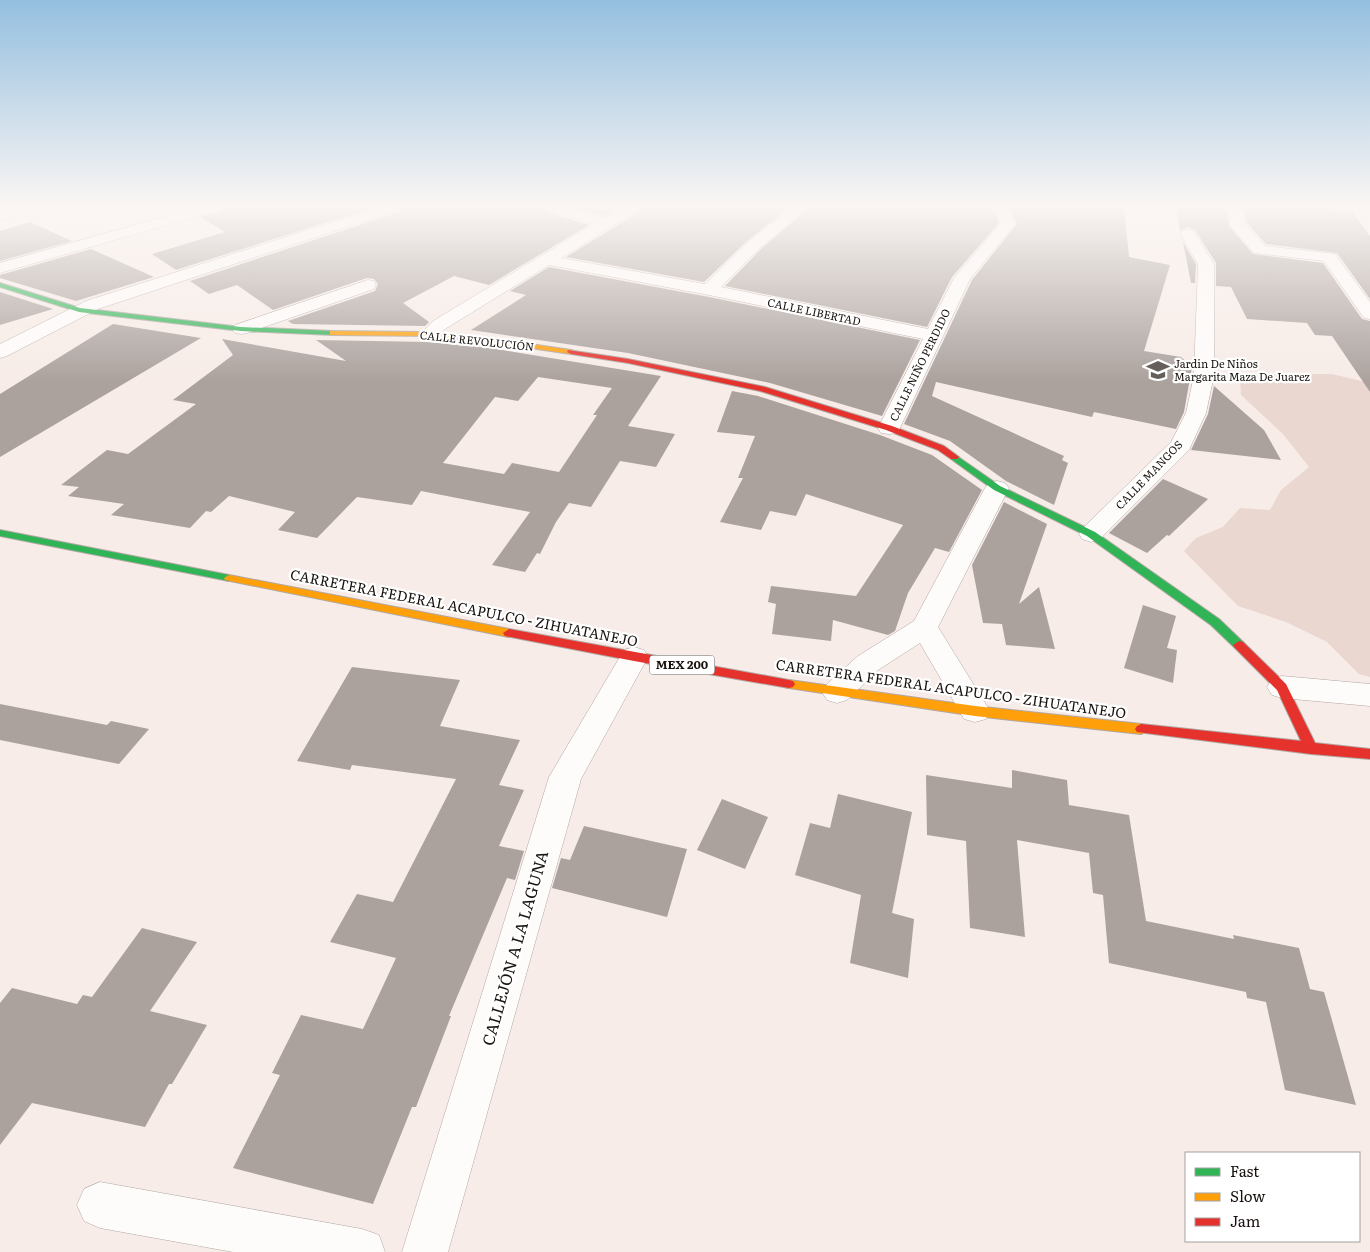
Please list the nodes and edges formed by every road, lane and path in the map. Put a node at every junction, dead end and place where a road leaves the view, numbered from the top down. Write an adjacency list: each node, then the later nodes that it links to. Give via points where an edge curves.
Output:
1 (215, 265): 11 (street)
2 (538, 265): 14 (street)
3 (576, 265): 10 (street, CALLE LIBERTAD)
4 (734, 265): 10 (street)
5 (973, 265): 15 (street, CALLE NIÑO PERDIDO, via 962,278)
6 (1206, 265): 20 (street, CALLE MANGOS, via 1204,375 1196,413 1181,445)
7 (1335, 265): 12 (street)
8 (0, 285): 11 (street, CALLE REVOLUCIÓN)
9 (368, 285): 13 (street)
10 (709, 290): 15 (street, CALLE LIBERTAD)
11 (79, 310): 13 (street, CALLE REVOLUCIÓN); 16 (street)
12 (1370, 314)
13 (241, 329): 14 (street, CALLE REVOLUCIÓN)
14 (428, 334): 17 (street, CALLE REVOLUCIÓN, via 628,361 762,389)
15 (933, 336): 17 (street, CALLE NIÑO PERDIDO)
16 (0, 352)
17 (889, 428): 18 (street, CALLE REVOLUCIÓN, via 941,448)
18 (997, 488): 20 (street, CALLE REVOLUCIÓN); 21 (street)
19 (0, 533): 22 (street, CARRETERA FEDERAL ACAPULCO - ZIHUATANEJO / MEX 200)
20 (1091, 534): 23 (street, CALLE REVOLUCIÓN, via 1215,622)
21 (924, 627): 24 (street, via 868,663); 26 (street)
22 (634, 657): 24 (street, CARRETERA FEDERAL ACAPULCO - ZIHUATANEJO / MEX 200); 31 (street, CALLEJÓN A LA LAGUNA, via 565,776)
23 (1282, 687): 25 (street); 27 (street)
24 (837, 692): 26 (street, CARRETERA FEDERAL ACAPULCO - ZIHUATANEJO / MEX 200)
25 (1370, 695)
26 (975, 711): 27 (street, CARRETERA FEDERAL ACAPULCO - ZIHUATANEJO / MEX 200)
27 (1312, 749): 28 (street, CARRETERA FEDERAL ACAPULCO - ZIHUATANEJO / MEX 200)
28 (1370, 754)
29 (100, 1206): 30 (street)
30 (362, 1252)
31 (425, 1252)

